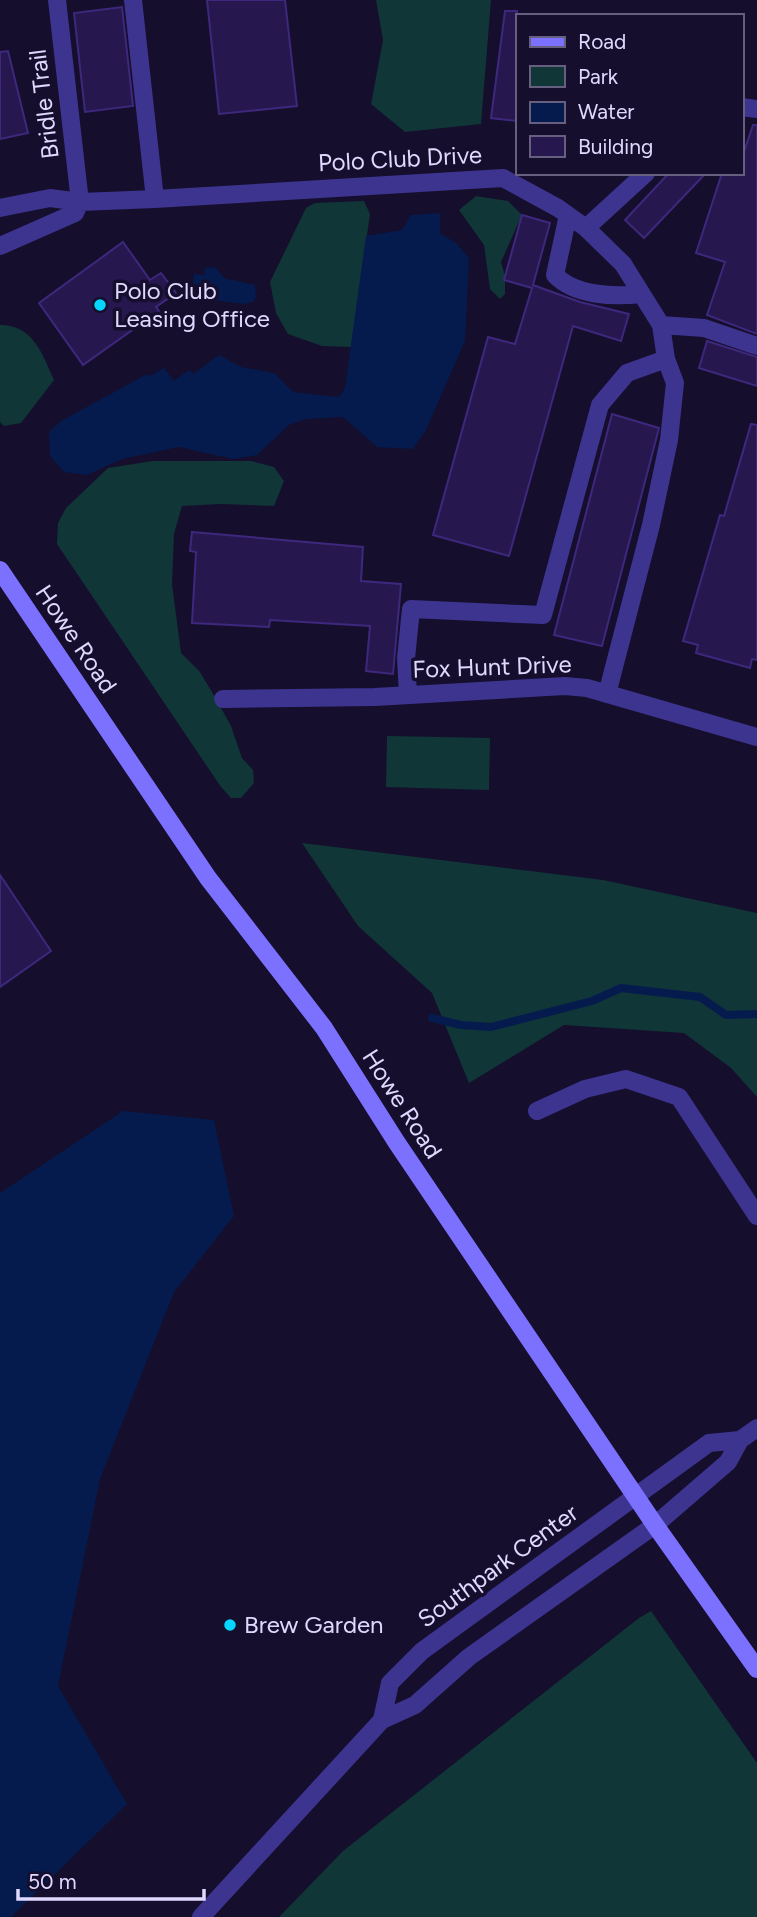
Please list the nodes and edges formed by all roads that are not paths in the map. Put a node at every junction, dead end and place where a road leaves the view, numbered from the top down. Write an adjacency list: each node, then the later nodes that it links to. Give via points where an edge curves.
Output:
1 (57, 0): 5 (street, Bridle Trail)
2 (133, 0): 4 (street)
3 (629, 182): 8 (street)
4 (155, 199): 5 (street, Polo Club Drive); 7 (street, Polo Club Drive, via 503,178)
5 (80, 202): 6 (street, Polo Club Drive, via 50,198); 9 (street, via 75,214)
6 (0, 208)
7 (568, 215): 8 (street, Polo Club Drive); 10 (street, via 555,275 594,293)
8 (586, 228): 10 (street, Polo Club Drive, via 624,264)
9 (0, 246)
10 (640, 294): 11 (street, Polo Club Drive)
11 (661, 326): 12 (street, via 704,328); 13 (street, Polo Club Drive)
12 (757, 346)
13 (666, 359): 15 (street, Polo Club Drive, via 675,383 669,440); 16 (street, via 628,373 600,405 543,615 411,609)
14 (0, 570): 23 (street, Howe Road, via 208,878 324,1028)
15 (607, 694): 16 (street, Fox Hunt Drive, via 565,686); 18 (street, Fox Hunt Drive)
16 (408, 695): 17 (street, Fox Hunt Drive)
17 (223, 699)
18 (757, 737)
19 (537, 1111): 20 (street, via 585,1089 626,1079 679,1097)
20 (757, 1216)
21 (757, 1428): 22 (street)
22 (740, 1440): 23 (street, Southpark Center, via 709,1443); 24 (street, via 728,1462)
23 (637, 1497): 24 (street, Howe Road); 26 (street, Southpark Center, via 422,1651 390,1683)
24 (655, 1525): 25 (street, Howe Road); 26 (street, via 469,1657 415,1705)
25 (757, 1669)
26 (382, 1720): 27 (street)
27 (201, 1917)

